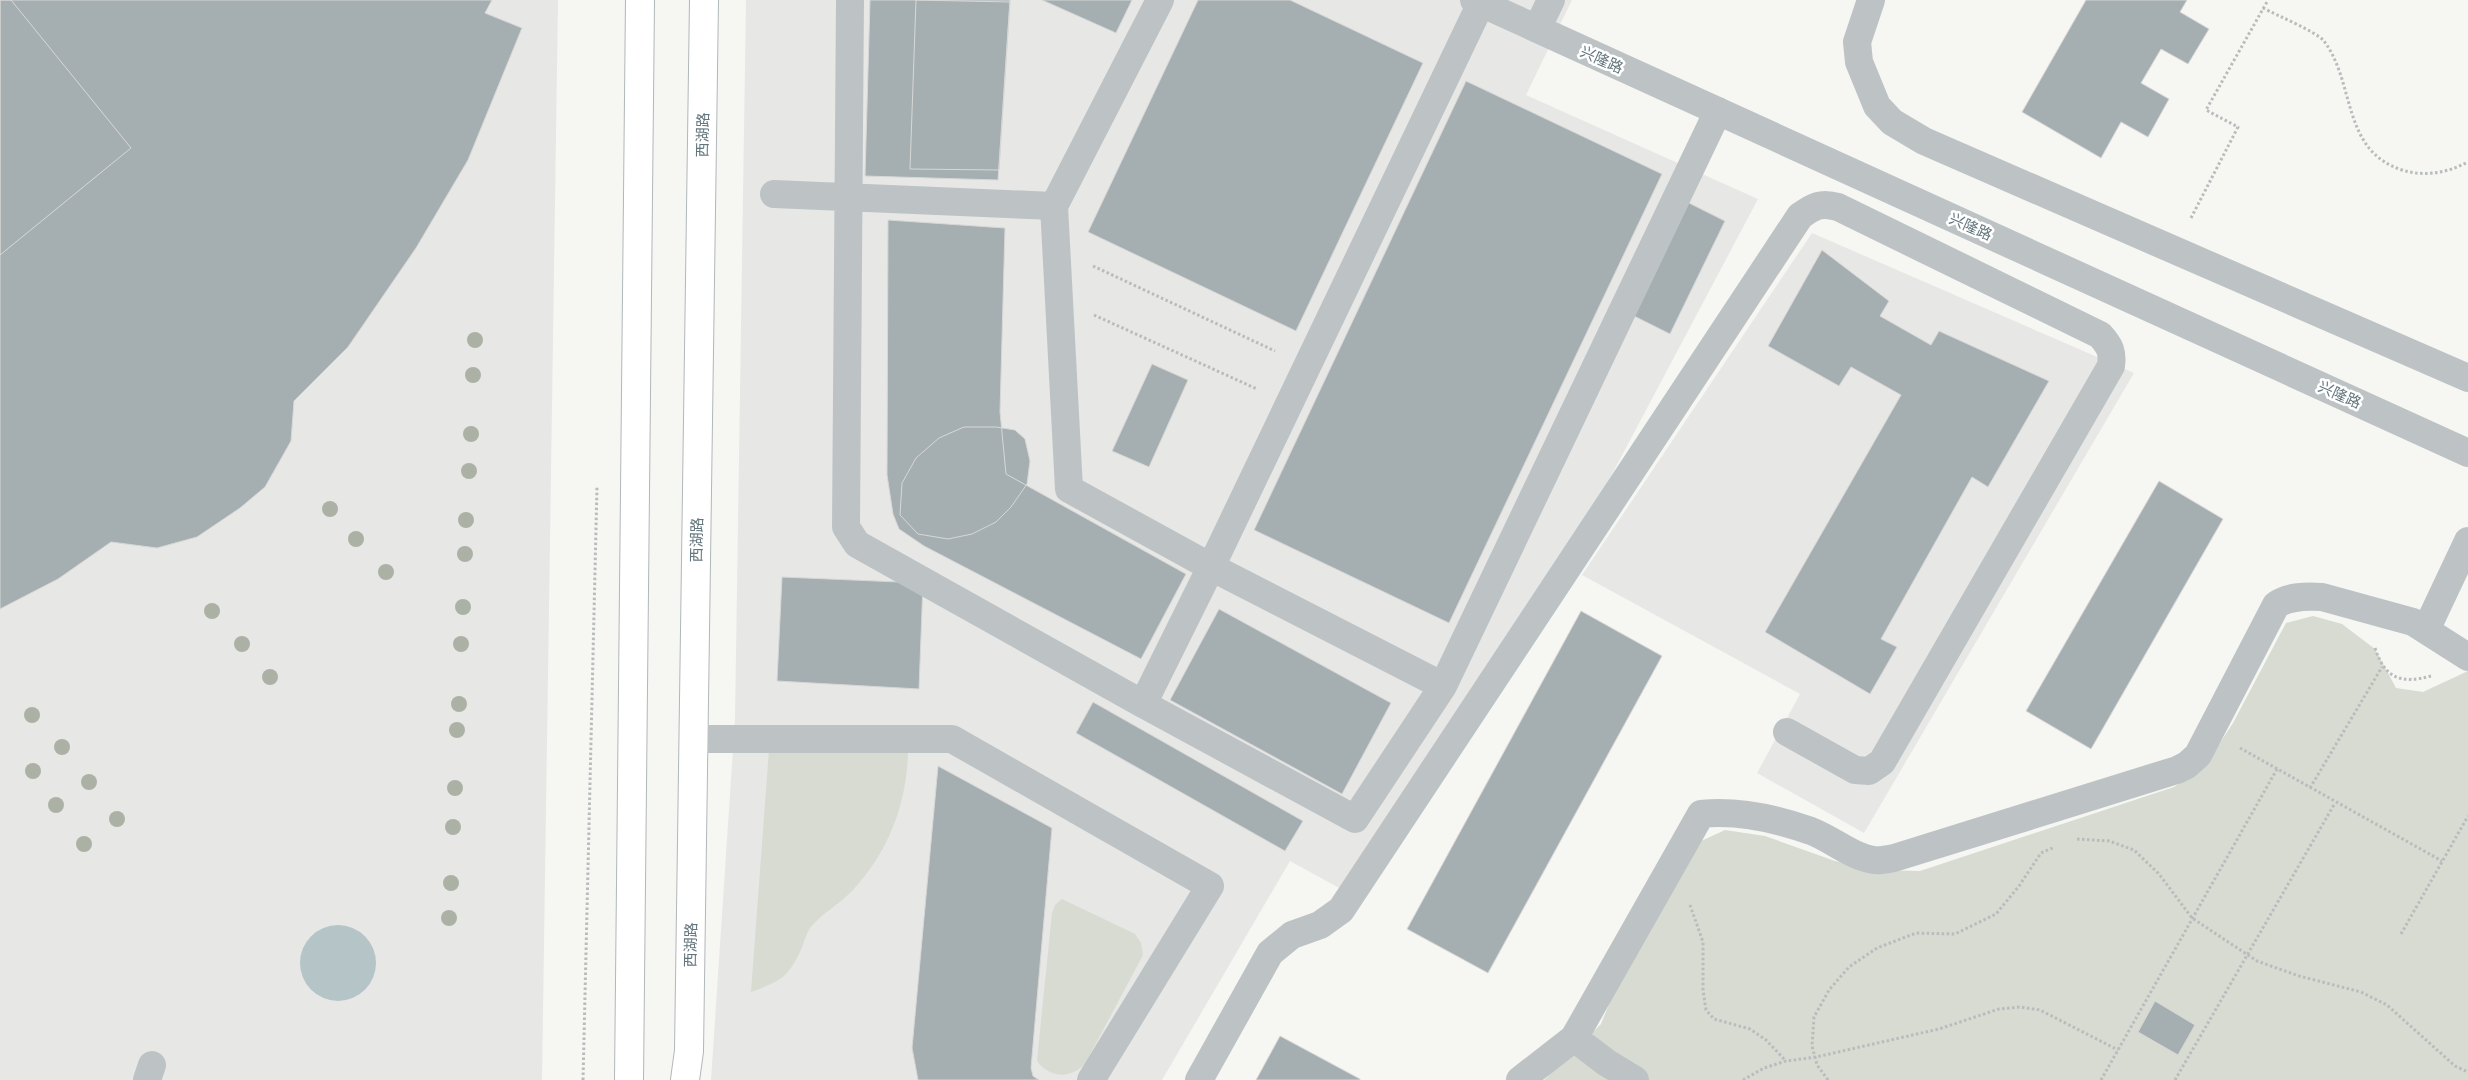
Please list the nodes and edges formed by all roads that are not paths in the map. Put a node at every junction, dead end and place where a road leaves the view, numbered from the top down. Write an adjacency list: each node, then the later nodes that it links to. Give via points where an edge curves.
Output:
1 (640, 0): 24 (main road)
2 (704, 0): 22 (main road, 西湖路)
3 (850, 0): 11 (street)
4 (1160, 0): 12 (street)
5 (1551, 0): 8 (street)
6 (1871, 0): 13 (street, via 1857,42 1859,62 1878,106 1892,122 1924,141)
7 (1478, 2): 8 (street, 兴隆路); 16 (street)
8 (1537, 29): 9 (street, 兴隆路)
9 (1718, 111): 14 (street, 兴隆路); 19 (street)
10 (774, 194): 11 (street)
11 (849, 197): 12 (street); 20 (street, via 846,527 857,544)
12 (1054, 206): 16 (street, via 1069,488)
13 (2468, 378)
14 (2468, 453)
15 (2468, 541): 17 (street)
16 (1211, 567): 19 (street); 20 (street)
17 (2426, 630): 18 (street); 23 (street, via 2413,622 2347,602 2307,596 2283,600 2276,606 2198,754 2187,765 1894,858 1875,860 1783,822 1734,814 1701,814)
18 (2468, 657)
19 (1443, 686): 20 (street, via 1355,819)
20 (1143, 704)
21 (1787, 732): 27 (street, via 1855,770 1869,770 1882,762 2111,366 2112,358 2110,346 2100,335 1824,203 1813,206 1800,216 1341,910 1320,925 1292,935 1270,953)
22 (694, 739): 25 (main road, 西湖路, via 689,1051); 26 (street, via 952,739 1210,886)
23 (1574, 1038): 28 (street); 29 (street)
24 (629, 1080)
25 (685, 1080)
26 (1091, 1080)
27 (1199, 1080)
28 (1520, 1080)
29 (1635, 1080)

